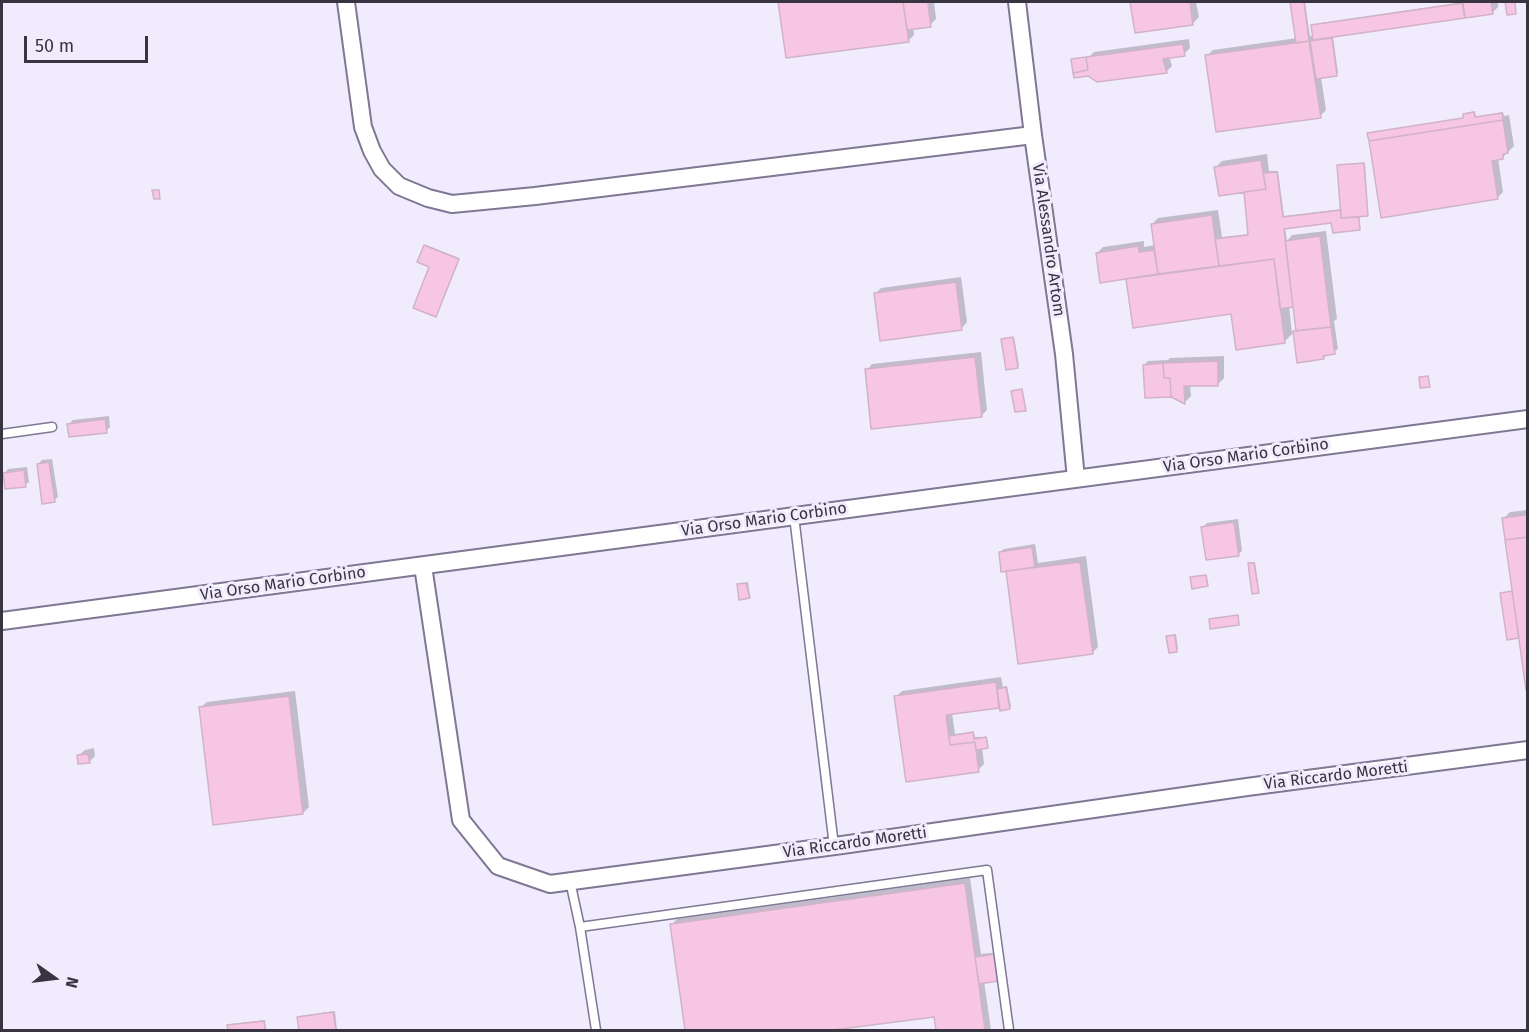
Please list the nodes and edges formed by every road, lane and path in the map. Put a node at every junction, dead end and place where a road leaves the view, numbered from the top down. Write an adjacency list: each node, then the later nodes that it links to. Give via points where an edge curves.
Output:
1 (346, 2): 3 (street, via 363,127 372,151 382,169 399,186 452,204)
2 (1017, 2): 3 (street, Via Alessandro Artom)
3 (1033, 135): 7 (street, Via Alessandro Artom, via 1064,354)
4 (1527, 419): 7 (street, Via Orso Mario Corbino)
5 (52, 428): 6 (lane)
6 (2, 434)
7 (1076, 479): 8 (street, Via Orso Mario Corbino)
8 (794, 516): 9 (street, Via Orso Mario Corbino); 12 (lane)
9 (423, 566): 10 (street, Via Orso Mario Corbino); 13 (street, Via Riccardo Moretti, via 461,820 498,867 550,884)
10 (2, 621)
11 (1527, 750): 12 (street, Via Riccardo Moretti)
12 (834, 846): 13 (street, Via Riccardo Moretti)
13 (570, 881): 14 (lane)
14 (580, 927): 15 (lane); 16 (lane, via 987,870)
15 (596, 1030)
16 (1009, 1030)

